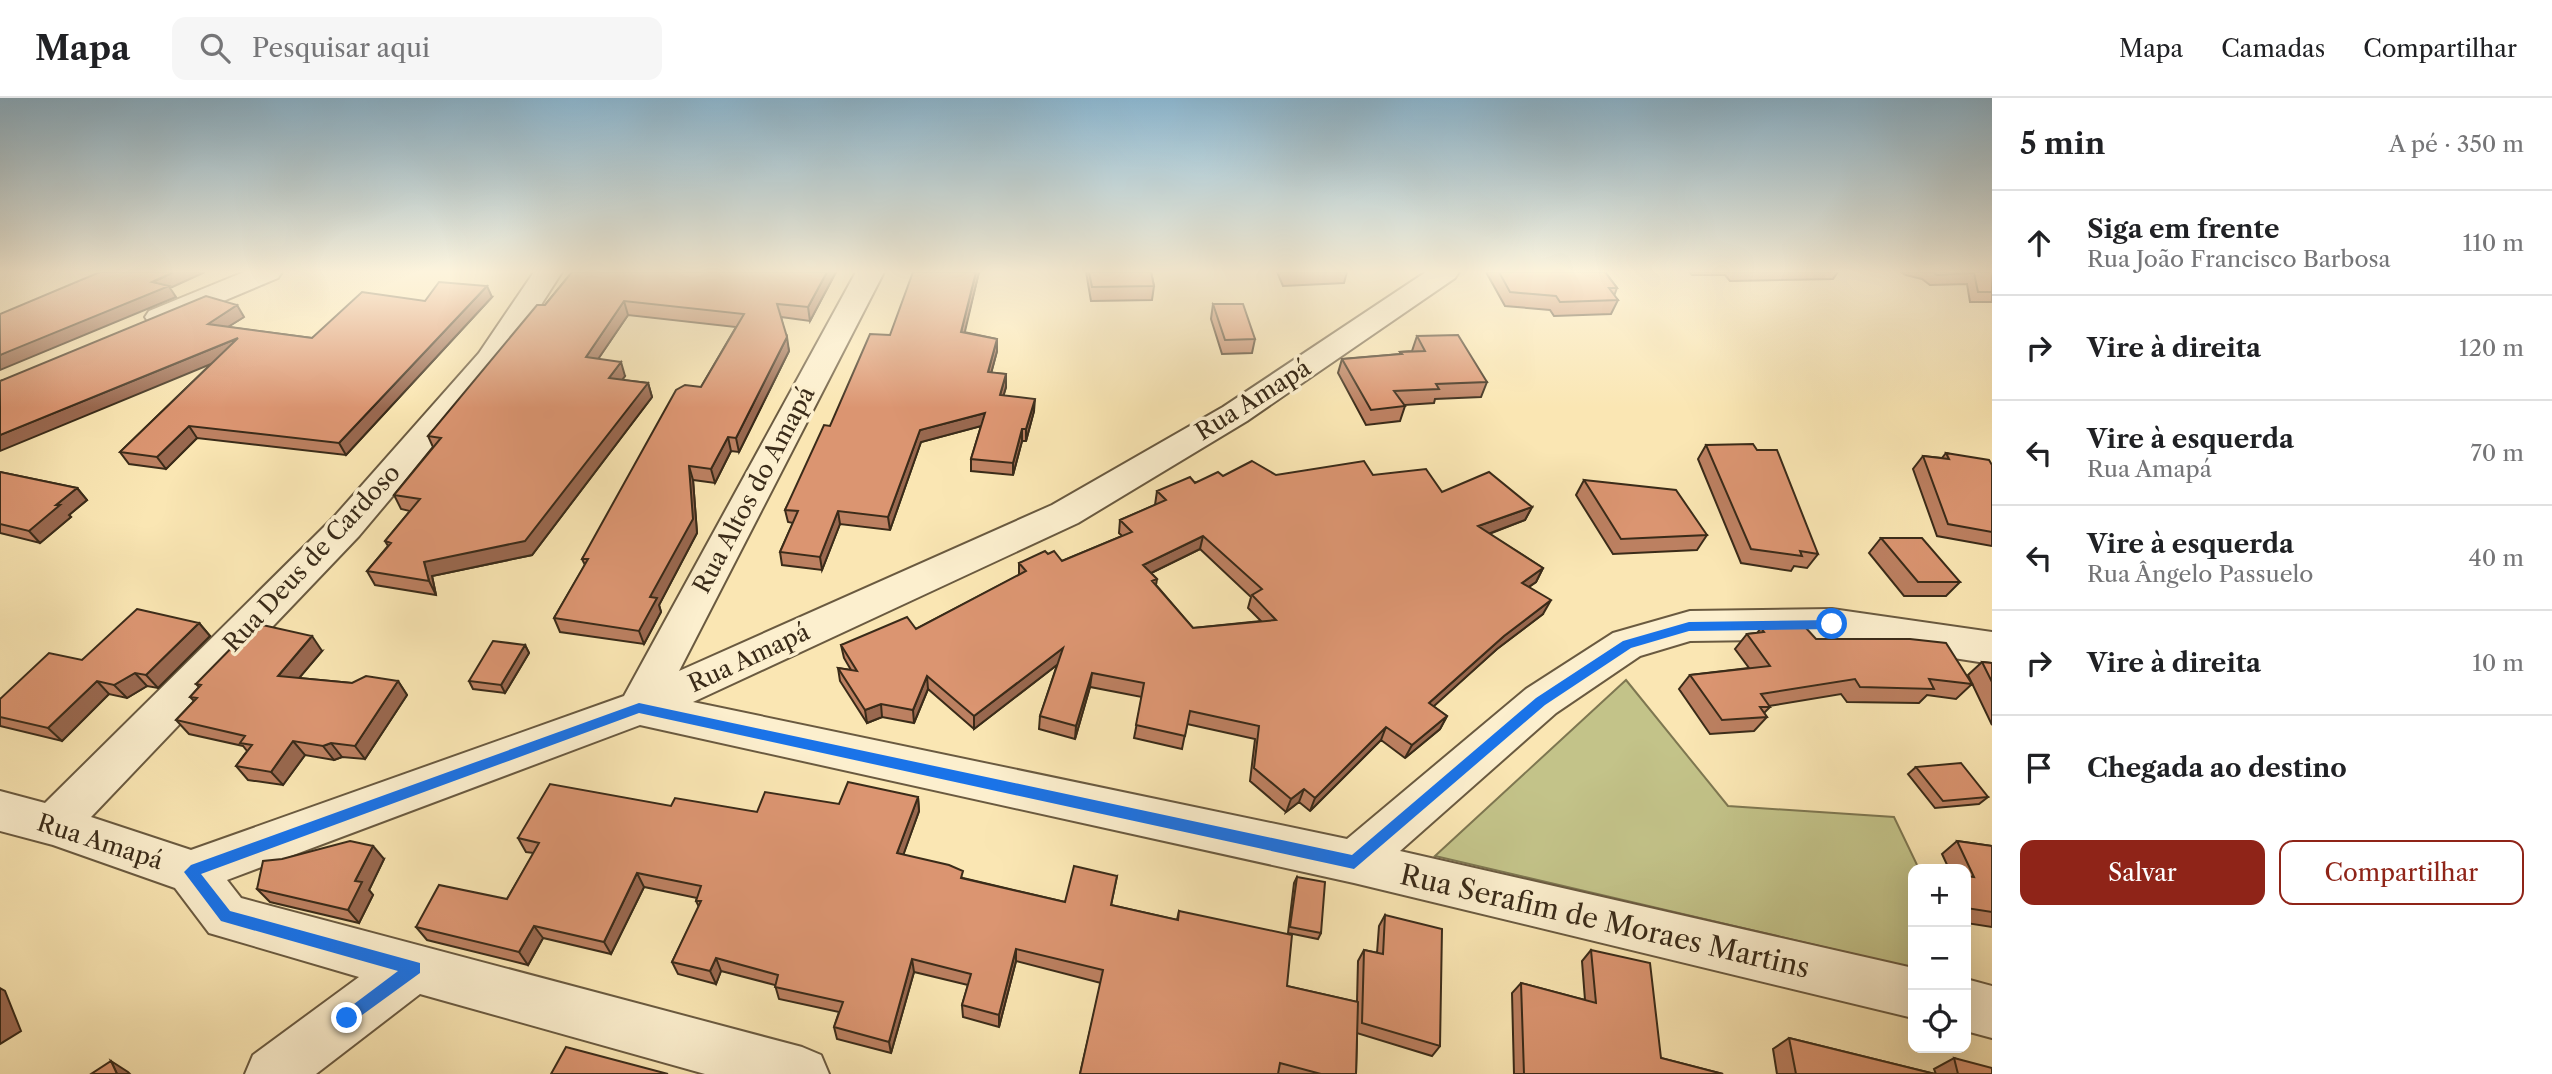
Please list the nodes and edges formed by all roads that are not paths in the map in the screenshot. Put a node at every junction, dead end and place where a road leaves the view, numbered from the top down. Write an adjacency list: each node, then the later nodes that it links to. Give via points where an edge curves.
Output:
1 (158, 318): 5 (street)
2 (519, 318): 9 (street, Rua Deus de Cardoso, via 475,378 346,527)
3 (846, 318): 7 (street, Rua Altos do Amapá)
4 (1378, 318): 7 (street, Rua Amapá, via 1235,414 1065,513)
5 (140, 325)
6 (1992, 648): 10 (street, via 1832,624 1689,626 1627,645 1541,701)
7 (639, 708): 10 (street, Rua Serafim de Moraes Martins); 11 (street, Rua Amapá)
8 (3, 815): 9 (street, Rua Amapá)
9 (53, 825): 11 (street, Rua Amapá)
10 (1354, 862): 13 (street, Rua Serafim de Moraes Martins)
11 (191, 872): 12 (street, via 226,916)
12 (414, 968): 16 (street); 17 (street)
13 (1908, 992)
14 (1971, 1006): 15 (street)
15 (1992, 1012)
16 (272, 1074)
17 (802, 1074)

